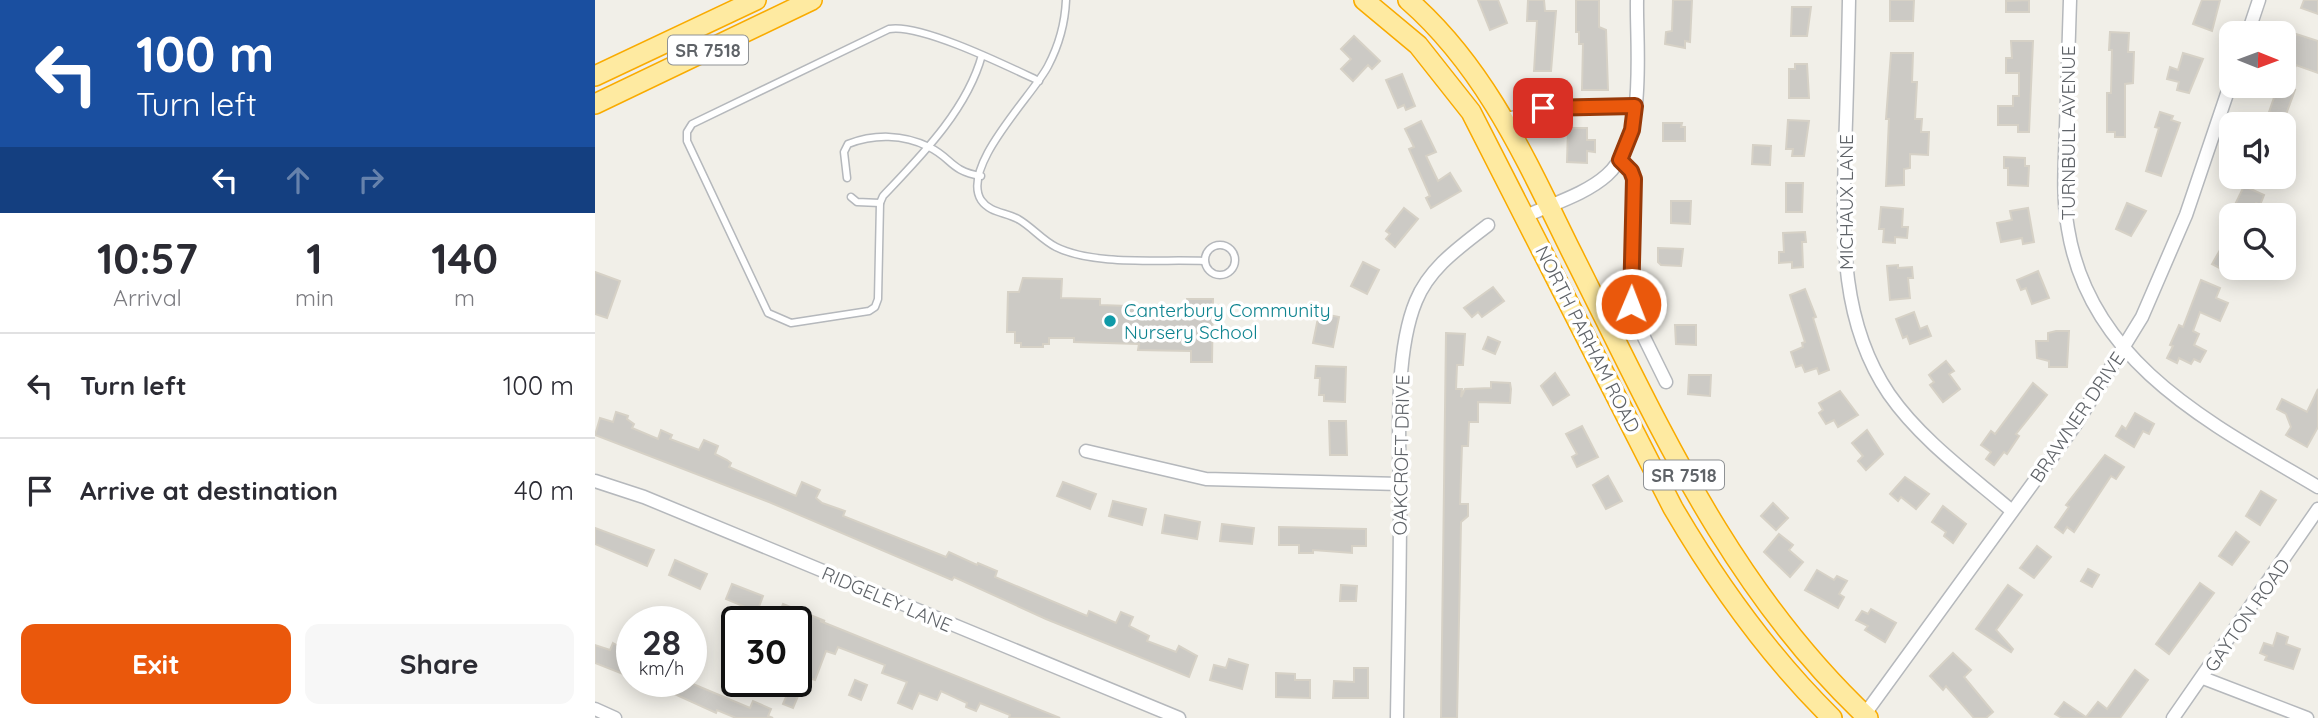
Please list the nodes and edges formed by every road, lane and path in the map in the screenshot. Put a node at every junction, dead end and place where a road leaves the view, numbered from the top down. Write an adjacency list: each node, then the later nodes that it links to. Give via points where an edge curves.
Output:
1 (756, 0): 13 (highway, SR 7518)
2 (813, 0): 13 (highway, SR 7518)
3 (1066, 0): 12 (lane, via 1058,45)
4 (1364, 0): 24 (highway, NORTH PARHAM ROAD / SR 7518, via 1418,45 1453,87 1487,139)
5 (1408, 0): 16 (highway, NORTH PARHAM ROAD / SR 7518, via 1462,57)
6 (1637, 0): 15 (street)
7 (1849, 0): 34 (street, MICHAUX LANE, via 1844,247 1854,316 1875,369 1901,409 1941,451)
8 (2070, 0): 27 (street, TURNBULL AVENUE, via 2064,174 2067,229 2088,291)
9 (2259, 0): 10 (street)
10 (2252, 21)
11 (982, 55): 12 (lane); 17 (lane, via 977,75); 22 (lane, via 903,26 889,29 692,124 687,132 687,141 768,313 791,323 875,307)
12 (1039, 81): 19 (lane, via 995,138)
13 (598, 93)
14 (2226, 98): 27 (street, BRAWNER DRIVE, via 2182,226 2142,317)
15 (1635, 106): 16 (lane, via 1563,106); 18 (street, via 1632,130)
16 (1503, 117): 23 (highway, NORTH PARHAM ROAD / SR 7518)
17 (929, 147): 19 (lane, via 961,173); 20 (lane, via 869,136 848,144 844,152); 22 (lane)
18 (1620, 160): 23 (street, via 1597,183); 28 (street, via 1634,179 1632,313)
19 (981, 176): 26 (lane, via 977,189 986,206 1019,220 1055,247 1107,258)
20 (847, 178)
21 (851, 197): 22 (lane, via 857,202)
22 (880, 203)
23 (1549, 206): 24 (street); 37 (highway, NORTH PARHAM ROAD / SR 7518, via 1713,526 1785,629)
24 (1526, 216): 41 (highway, NORTH PARHAM ROAD / SR 7518, via 1700,555 1761,639)
25 (1488, 225): 31 (street, OAKCROFT DRIVE, via 1436,268 1415,302 1403,361)
26 (1204, 261): 26 (lane, via 1206,268 1220,276 1234,268 1236,260 1228,246 1220,244 1212,247)
27 (2122, 349): 32 (street, TURNBULL AVENUE, via 2172,395 2214,425); 34 (street, BRAWNER DRIVE, via 2076,424)
28 (1665, 382)
29 (1086, 451): 31 (street, via 1206,479)
30 (595, 481): 39 (street, RIDGELEY LANE)
31 (1400, 484): 40 (street, OAKCROFT DRIVE)
32 (2318, 486)
33 (2318, 509): 35 (street, GAYTON ROAD)
34 (2012, 511): 37 (street, BRAWNER DRIVE)
35 (2203, 678): 42 (street, GAYTON ROAD); 43 (street)
36 (595, 709): 38 (street)
37 (1865, 717)
38 (615, 718)
39 (1179, 718)
40 (1397, 718)
41 (1832, 718)
42 (2173, 718)
43 (2307, 718)

